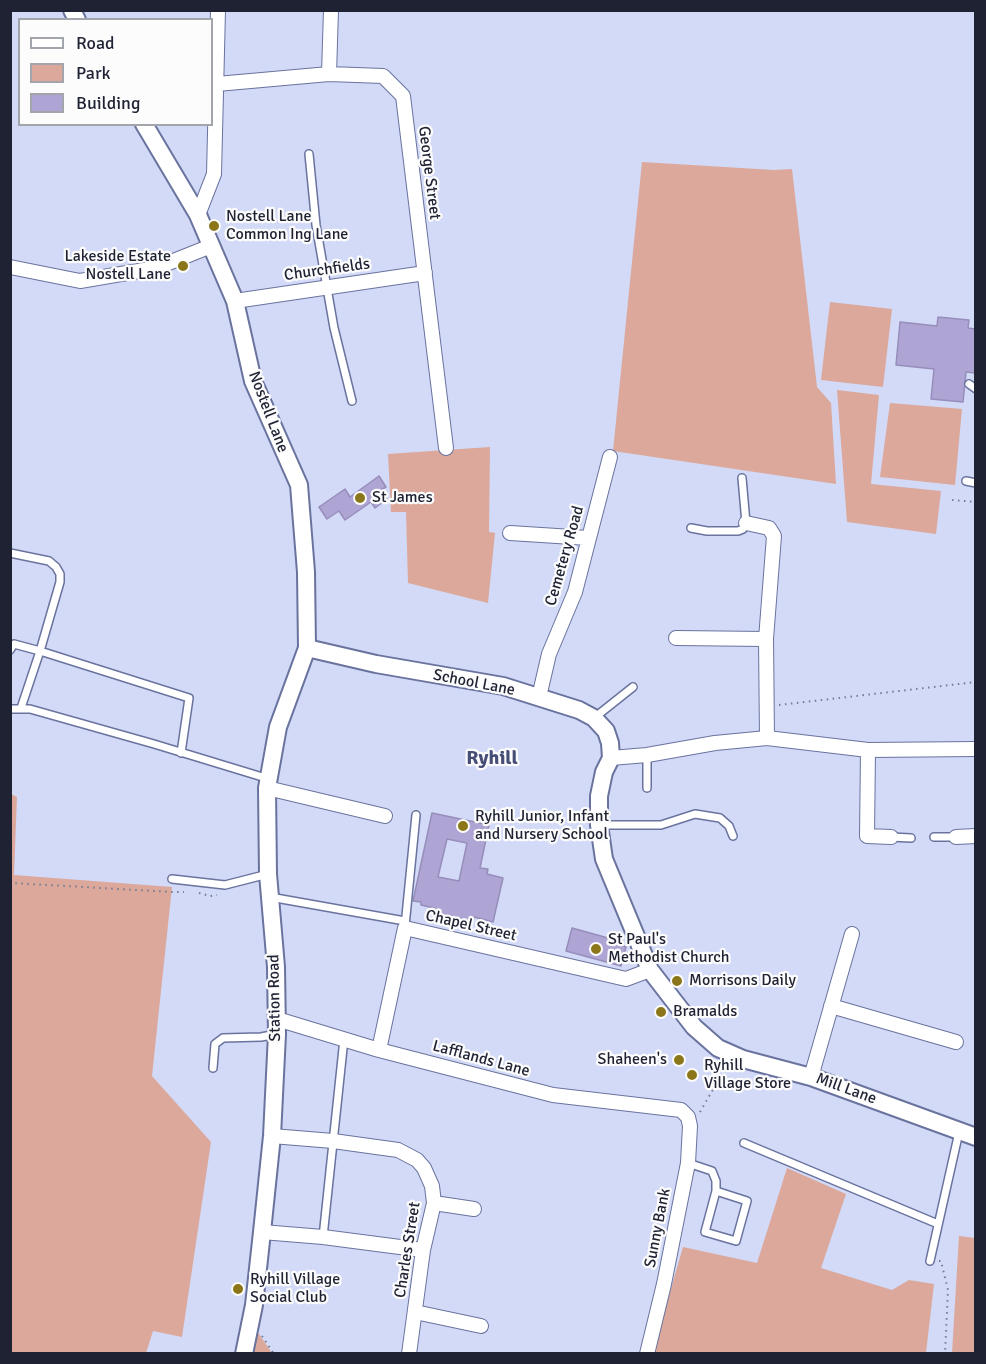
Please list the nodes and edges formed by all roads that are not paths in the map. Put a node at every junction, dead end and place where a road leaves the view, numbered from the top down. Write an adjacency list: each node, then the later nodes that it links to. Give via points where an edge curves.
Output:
1 (218, 10): 4 (street)
2 (331, 10): 3 (street)
3 (330, 74): 4 (street, George Street); 10 (street, George Street, via 383,76 403,96)
4 (217, 84): 7 (street, via 214,174)
5 (145, 126): 7 (street, Nostell Lane)
6 (309, 154): 11 (lane, via 316,225)
7 (198, 215): 8 (street, Nostell Lane)
8 (211, 246): 9 (street, via 156,268 80,281); 12 (street, Nostell Lane)
9 (10, 267)
10 (424, 273): 11 (street, Churchfields); 14 (street, George Street)
11 (328, 286): 12 (street, Churchfields); 13 (lane)
12 (235, 300): 27 (street, Nostell Lane, via 253,381 299,485)
13 (352, 401)
14 (446, 448)
15 (610, 457): 22 (street, Cemetery Road)
16 (742, 478): 19 (lane)
17 (966, 481): 18 (lane)
18 (975, 483)
19 (746, 523): 20 (lane, via 738,531); 25 (street, via 769,528 774,536)
20 (691, 528)
21 (510, 533): 22 (street)
22 (588, 538): 30 (street, Cemetery Road, via 575,592 549,654)
23 (10, 554): 28 (lane, via 49,561 60,574)
24 (676, 638): 25 (street)
25 (766, 639): 34 (street)
26 (12, 646): 28 (lane)
27 (307, 648): 30 (street, School Lane, via 503,686); 40 (street, Station Road, via 278,727)
28 (40, 651): 31 (lane); 37 (lane, via 189,698)
29 (633, 687): 33 (lane)
30 (539, 697): 33 (street, School Lane)
31 (21, 708): 32 (lane); 37 (lane)
32 (10, 709)
33 (594, 718): 39 (street, via 606,731)
34 (766, 738): 36 (street); 38 (street)
35 (975, 749): 36 (street)
36 (868, 750): 47 (street, via 867,836)
37 (181, 753): 40 (lane)
38 (647, 755): 39 (street); 41 (lane)
39 (611, 758): 44 (street, Mill Lane, via 599,796)
40 (268, 784): 43 (street); 51 (street, Station Road)
41 (647, 788)
42 (416, 815): 54 (lane)
43 (385, 816)
44 (599, 825): 45 (lane, via 648,826 695,814 720,818 729,825); 56 (street, Mill Lane, via 604,859)
45 (733, 836)
46 (975, 836): 49 (street)
47 (891, 837): 50 (lane)
48 (934, 837): 49 (lane)
49 (956, 837)
50 (912, 838)
51 (268, 874): 52 (lane, via 225,885); 53 (street, Station Road)
52 (172, 879)
53 (270, 897): 54 (lane); 58 (street, Station Road)
54 (405, 925): 56 (street, Chapel Street, via 626,979); 61 (street, Chapel Street)
55 (852, 934): 57 (street, via 840,950)
56 (650, 970): 63 (street, Mill Lane, via 694,1027 718,1048)
57 (831, 1006): 60 (street); 63 (street)
58 (277, 1026): 59 (street, Lafflands Lane); 62 (lane, via 261,1037 223,1038 215,1044); 66 (street, Station Road)
59 (344, 1039): 61 (street, Lafflands Lane); 68 (lane)
60 (956, 1042)
61 (379, 1050): 64 (street, Lafflands Lane, via 553,1095)
62 (213, 1068)
63 (811, 1077): 65 (street, Mill Lane)
64 (681, 1110): 70 (street, Sunny Bank, via 690,1126)
65 (959, 1132): 67 (street, Mill Lane); 74 (lane)
66 (272, 1136): 68 (street, Charles Street); 75 (street, Station Road)
67 (975, 1137)
68 (333, 1141): 72 (street, Charles Street, via 409,1155 424,1168); 76 (lane)
69 (744, 1143): 74 (lane)
70 (688, 1163): 71 (lane, via 712,1171); 83 (street, Sunny Bank)
71 (716, 1191): 71 (lane, via 705,1232 736,1241 747,1201)
72 (434, 1203): 73 (street); 77 (street, Charles Street)
73 (474, 1209)
74 (938, 1224): 78 (lane)
75 (262, 1232): 76 (street); 81 (street, Station Road)
76 (323, 1237): 77 (street)
77 (423, 1250): 79 (street, Charles Street)
78 (930, 1261)
79 (415, 1312): 80 (street); 82 (street, Charles Street)
80 (482, 1326)
81 (244, 1353)
82 (409, 1353)
83 (646, 1353)

